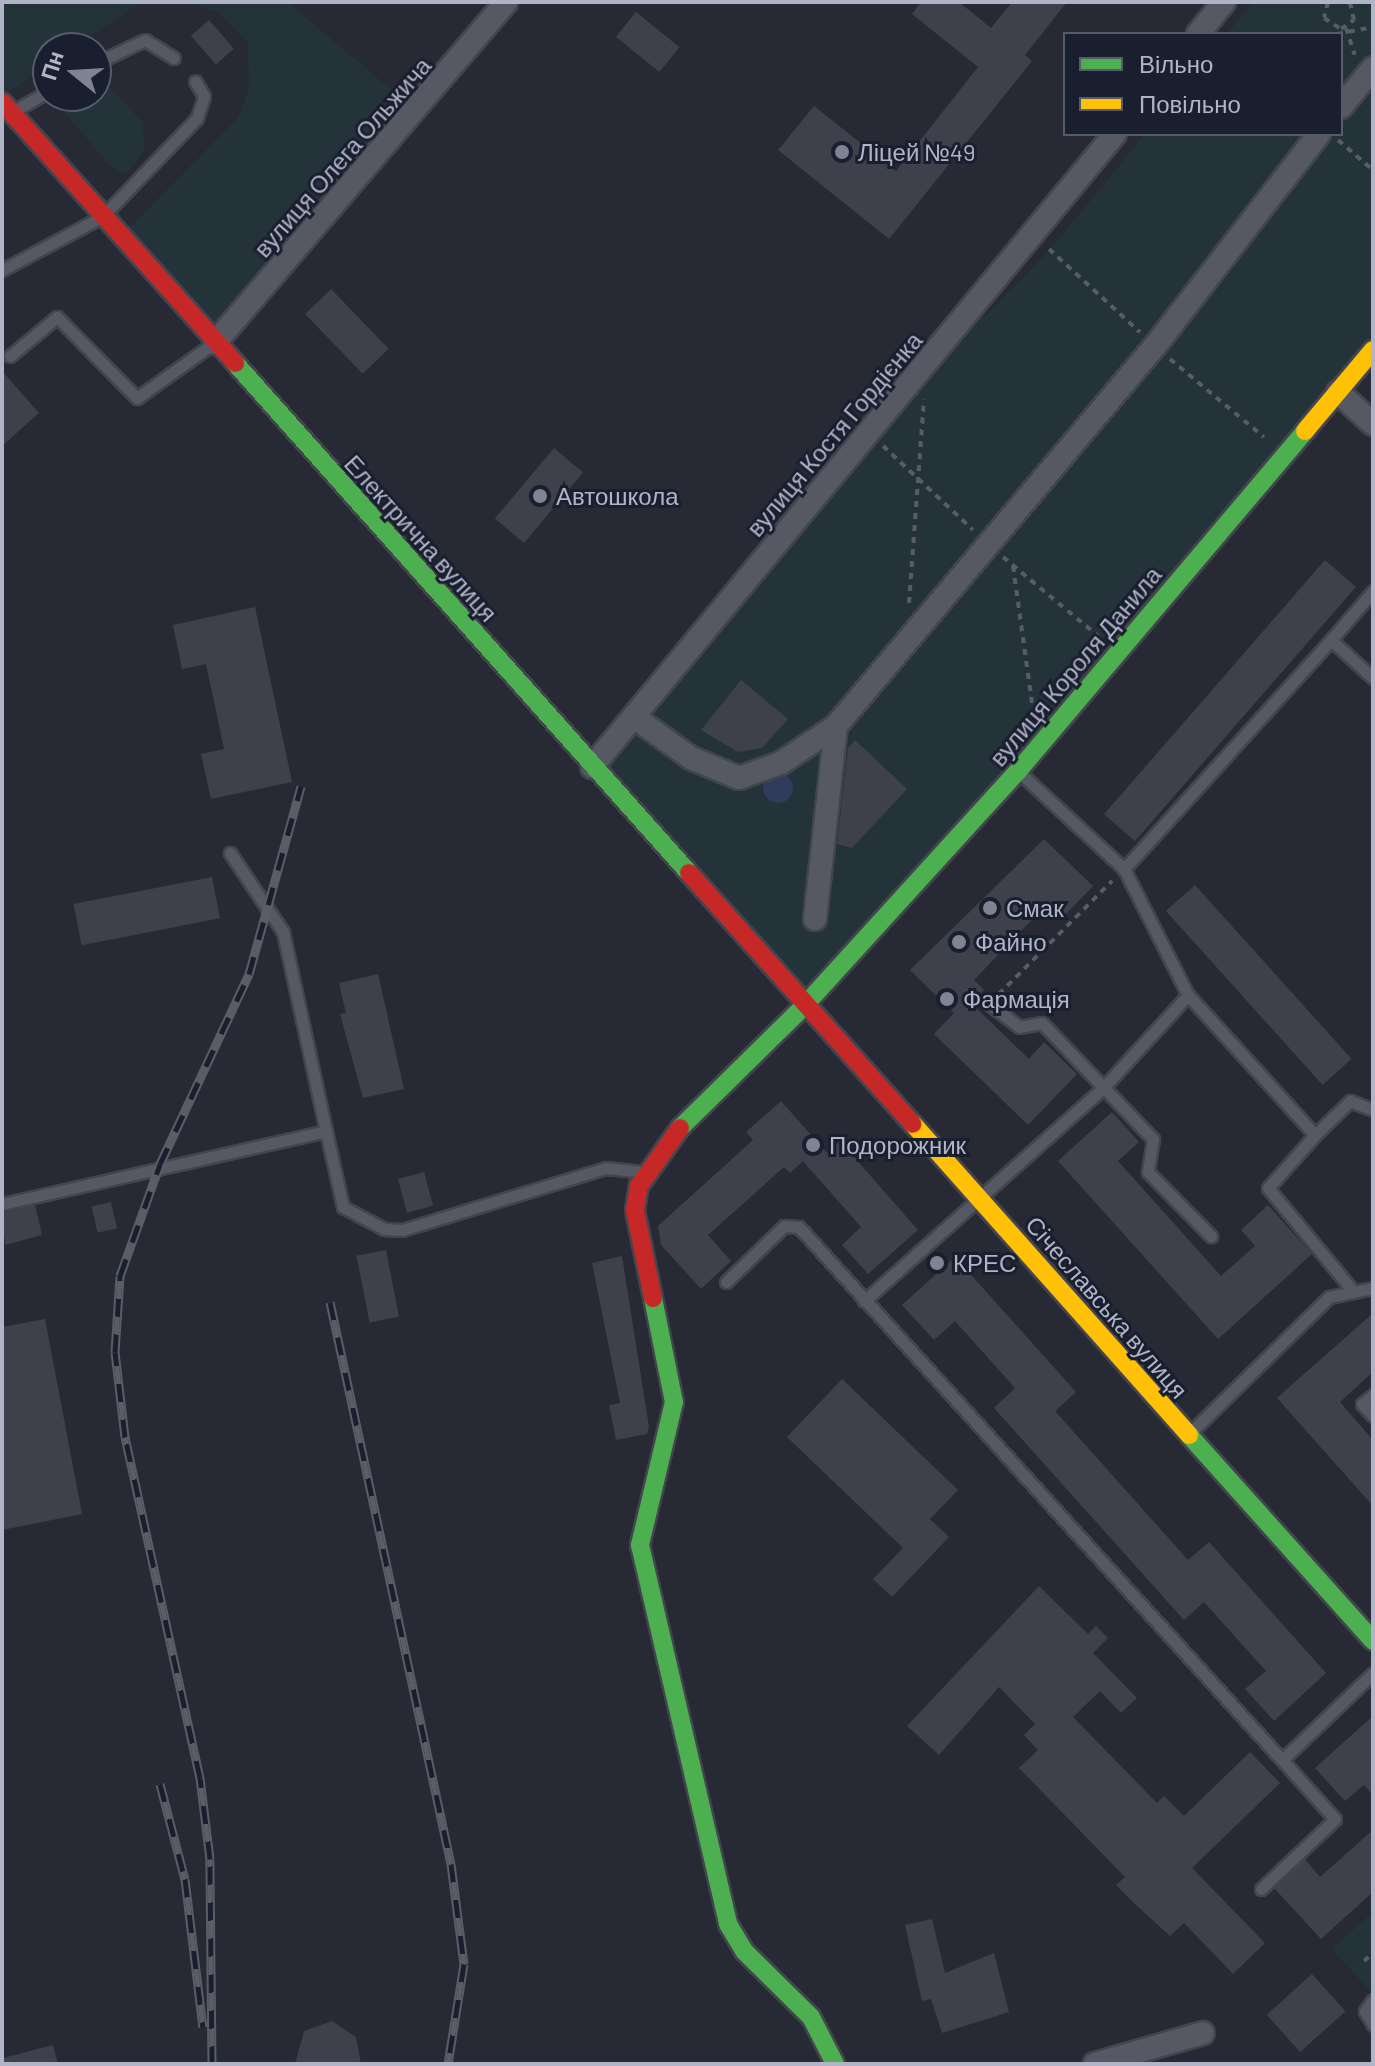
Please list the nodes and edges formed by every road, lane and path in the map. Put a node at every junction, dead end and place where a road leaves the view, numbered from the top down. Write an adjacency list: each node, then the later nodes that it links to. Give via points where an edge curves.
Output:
1 (506, 2): 22 (street, вулиця Олега Ольжича)
2 (1224, 2): 7 (street)
3 (1328, 2): 6 (path, via 1327,23)
4 (1350, 2): 6 (path, via 1355,15)
5 (1373, 27): 6 (path)
6 (1346, 28): 8 (path)
7 (1200, 32)
8 (1340, 32)
9 (112, 55): 10 (lane, via 145,40)
10 (174, 58)
11 (1373, 68): 14 (street)
12 (195, 81): 20 (lane, via 204,96 197,118)
13 (32, 97): 15 (lane)
14 (1343, 105)
15 (6, 107): 20 (main road, Електрична вулиця)
16 (1113, 136): 25 (street, вулиця Костя Гордієнка)
17 (1317, 136): 31 (street, via 1155,346)
18 (1334, 136): 19 (path)
19 (1373, 170)
20 (103, 216): 21 (lane); 22 (main road, Електрична вулиця)
21 (2, 270)
22 (215, 343): 24 (lane, via 137,398 57,317); 36 (main road, Електрична вулиця)
23 (1373, 350): 26 (main road, вулиця Короля Данила)
24 (10, 356)
25 (927, 363): 31 (path); 34 (street, вулиця Костя Гордієнка)
26 (1338, 392): 27 (street); 37 (main road, вулиця Короля Данила)
27 (1373, 424)
28 (1013, 565): 33 (path)
29 (1373, 591): 30 (lane)
30 (1331, 640): 32 (lane); 39 (lane)
31 (906, 641): 35 (street)
32 (1373, 678)
33 (1033, 710)
34 (634, 717): 35 (street, via 691,758 739,778 781,763); 36 (street, вулиця Костя Гордієнка)
35 (836, 726): 40 (street)
36 (592, 767): 43 (main road, Електрична вулиця)
37 (1018, 771): 39 (lane); 43 (main road, вулиця Короля Данила)
38 (230, 853): 46 (lane, via 283,932)
39 (1124, 869): 41 (lane); 42 (path)
40 (815, 919)
41 (1188, 995): 44 (lane); 47 (lane)
42 (989, 1004): 44 (lane, via 1019,1027 1042,1023)
43 (805, 1005): 48 (main road, вулиця Короля Данила); 49 (main road, Січеславська вулиця)
44 (1103, 1088): 49 (lane); 51 (lane, via 1153,1139 1148,1172)
45 (1373, 1110): 47 (lane, via 1350,1101)
46 (326, 1131): 48 (lane, via 343,1207 384,1229 402,1230 606,1168); 50 (lane)
47 (1315, 1135): 53 (lane, via 1268,1188)
48 (645, 1172): 68 (main road, via 635,1210 674,1402 640,1545 728,1924 744,1951 811,2017)
49 (980, 1200): 55 (lane); 58 (main road, Січеславська вулиця)
50 (2, 1204)
51 (1211, 1236)
52 (726, 1282): 55 (lane, via 792,1223)
53 (1350, 1287): 54 (lane); 58 (lane, via 1307,1317)
54 (1373, 1288)
55 (864, 1301): 61 (lane)
56 (1373, 1395): 57 (lane, via 1362,1404)
57 (1373, 1416)
58 (1188, 1435): 59 (main road, Січеславська вулиця)
59 (1373, 1641)
60 (1373, 1673): 61 (lane)
61 (1282, 1760): 62 (lane, via 1335,1819)
62 (1261, 1889)
63 (1373, 1953): 64 (path)
64 (1364, 1961)
65 (1373, 2000): 66 (lane, via 1365,2011)
66 (1373, 2025)
67 (1203, 2033): 69 (street)
68 (835, 2064)
69 (1095, 2064)

